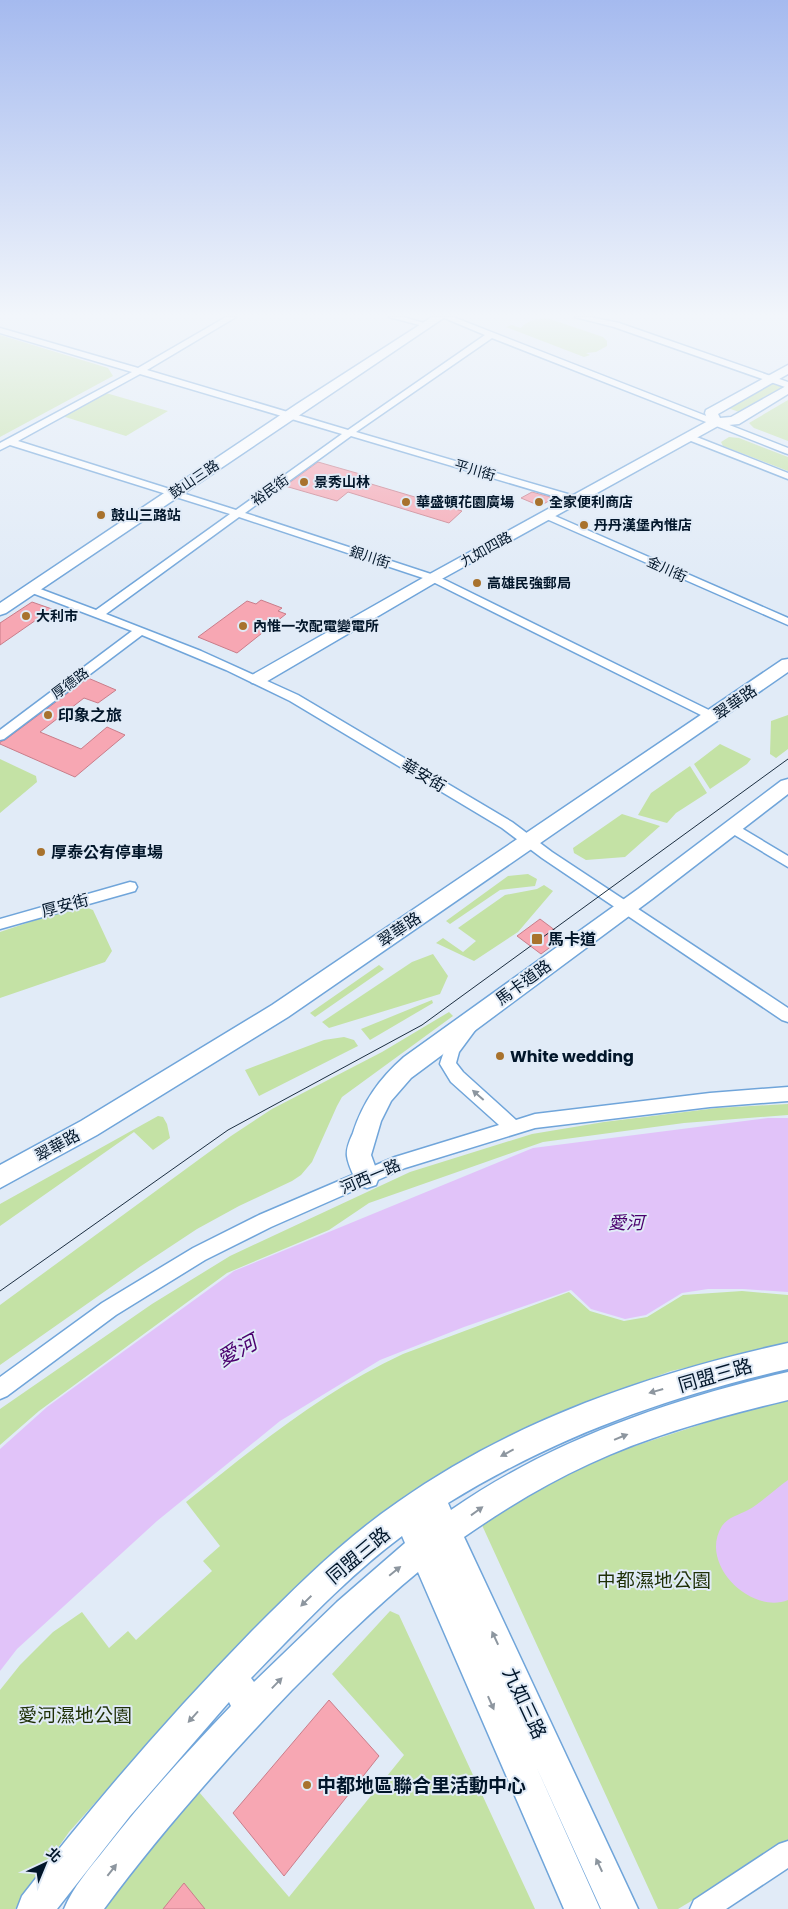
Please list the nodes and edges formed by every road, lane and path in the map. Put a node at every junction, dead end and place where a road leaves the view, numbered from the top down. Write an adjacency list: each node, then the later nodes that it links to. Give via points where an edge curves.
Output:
1 (75, 406): 12 (street)
2 (255, 406): 8 (street, 平川街)
3 (303, 406): 8 (street, 鼓山三路)
4 (387, 406): 10 (street, 裕民街)
5 (675, 406): 9 (street)
6 (723, 406): 9 (street, via 711,413)
7 (760, 406): 9 (street, 九如四路, via 734,422)
8 (288, 416): 10 (street, 平川街); 15 (street, 鼓山三路)
9 (715, 422): 11 (street, 九如四路); 13 (street)
10 (348, 433): 16 (street, 平川街); 17 (street, 裕民街)
11 (689, 437): 14 (street); 16 (street, 九如四路)
12 (5, 444): 15 (street, 銀川街)
13 (788, 451)
14 (788, 476)
15 (174, 493): 17 (street, 銀川街); 20 (street, 鼓山三路)
16 (574, 499): 18 (street, 九如四路)
17 (237, 513): 19 (street, 銀川街); 22 (street, 裕民街)
18 (546, 515): 19 (street, 九如四路); 23 (street, 金川街)
19 (433, 578): 26 (street, 九如四路); 27 (street, 銀川街)
20 (31, 589): 21 (street, 鼓山三路); 22 (street, 華安街)
21 (2, 606)
22 (98, 614): 24 (street, 華安街)
23 (788, 622)
24 (140, 631): 26 (street, 華安街); 28 (street, 厚德路)
25 (788, 664): 27 (street, 翠華路)
26 (258, 679): 31 (street, 華安街, via 365,739)
27 (713, 717): 31 (street, 翠華路)
28 (0, 736)
29 (788, 785): 30 (street, 馬卡道路)
30 (733, 828): 32 (street); 34 (street, 馬卡道路)
31 (528, 841): 34 (street, 華安街); 40 (street, 翠華路, via 280,1011 88,1128)
32 (788, 862)
33 (130, 887): 35 (street, 厚安街)
34 (626, 908): 36 (street, 馬卡道路); 37 (street, 華安街)
35 (0, 924)
36 (484, 1011): 39 (street, one-way to 36, via 457,1077 448,1064 452,1050); 41 (street, 馬卡道路, via 412,1064 381,1094 370,1115 360,1148 359,1156)
37 (788, 1016)
38 (788, 1094): 39 (street, 河西一路, via 535,1121)
39 (514, 1128): 41 (street, 河西一路, via 401,1162)
40 (0, 1177)
41 (367, 1177): 44 (street, 河西一路, via 236,1235 164,1274 81,1328)
42 (788, 1356): 45 (street, 同盟三路, one-way to 45, via 748,1364 641,1396 544,1434 471,1472)
43 (788, 1386): 46 (street, 同盟三路, one-way to 43, via 490,1502 562,1461 651,1425)
44 (0, 1389)
45 (419, 1506): 46 (street, 九如三路); 47 (street, 同盟三路, one-way to 47, via 356,1552)
46 (435, 1541): 48 (street, 同盟三路, one-way to 46, via 311,1647 378,1585); 52 (street, 九如三路, one-way to 52); 53 (street, 九如三路, one-way to 46)
47 (230, 1677): 48 (street); 50 (street, 同盟三路, one-way to 50, via 140,1776)
48 (253, 1708): 51 (street, 同盟三路, one-way to 48, via 162,1806)
49 (788, 1853): 54 (street)
50 (35, 1909)
51 (82, 1909)
52 (582, 1909)
53 (620, 1909)
54 (703, 1909)

